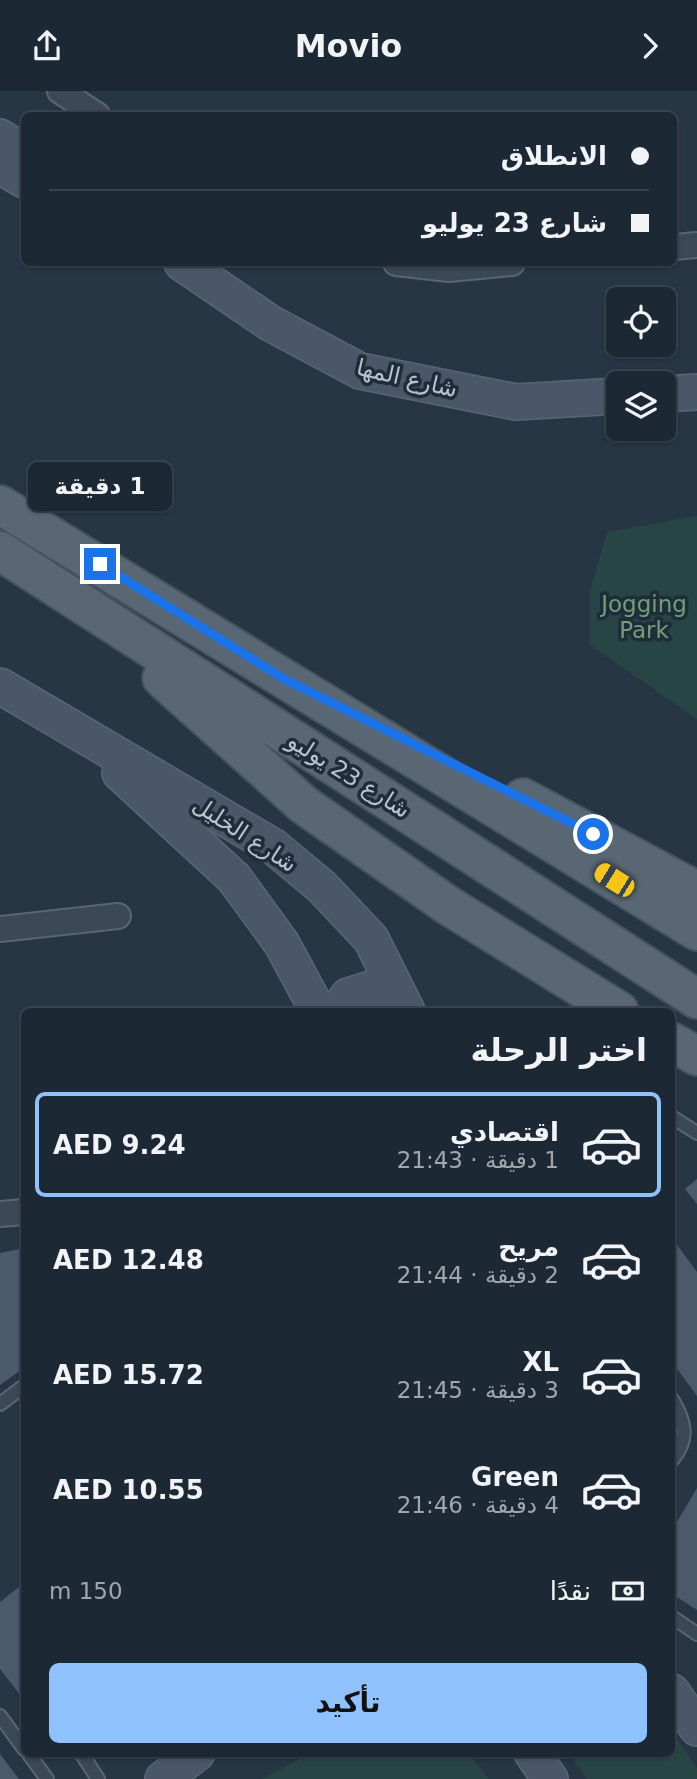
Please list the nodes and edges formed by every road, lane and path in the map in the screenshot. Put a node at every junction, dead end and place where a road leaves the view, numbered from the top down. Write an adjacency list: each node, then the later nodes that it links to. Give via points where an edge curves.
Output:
1 (60, 91): 2 (street)
2 (92, 112)
3 (0, 137): 4 (street)
4 (21, 150)
5 (0, 166): 6 (street)
6 (21, 178)
7 (697, 245): 8 (street)
8 (677, 247)
9 (186, 266): 14 (street, شارع المها, via 270,323 359,371 516,402)
10 (422, 266): 11 (street)
11 (480, 266)
12 (697, 392): 13 (street)
13 (676, 393)
14 (606, 397)
15 (0, 505): 18 (main road, شارع 23 يوليو)
16 (0, 551): 17 (main road, شارع 23 يوليو)
17 (76, 603): 25 (main road, شارع 23 يوليو); 30 (main road, via 304,805 449,906)
18 (284, 679): 21 (main road, via 572,822); 24 (main road, شارع 23 يوليو)
19 (0, 686): 20 (street, شارع الخليل)
20 (71, 728): 26 (street, شارع الخليل, via 234,879 282,944); 29 (street, شارع الخليل, via 274,847 322,887 371,939)
21 (697, 891)
22 (118, 916): 23 (street)
23 (0, 929)
24 (697, 931)
25 (697, 999)
26 (316, 1008)
27 (340, 1008): 28 (street, via 348,996 370,989)
28 (396, 1008)
29 (406, 1008)
30 (614, 1008)
31 (675, 1044): 32 (main road)
32 (697, 1056)
33 (675, 1119): 34 (lane)
34 (697, 1133)
35 (21, 1212): 36 (street)
36 (0, 1214)
37 (21, 1388): 38 (lane)
38 (0, 1404)
39 (675, 1406): 40 (lane, via 686,1430)
40 (675, 1457)
41 (675, 1619): 42 (lane)
42 (697, 1634)
43 (675, 1696): 45 (street)
44 (0, 1716): 46 (lane)
45 (697, 1728)
46 (21, 1745)
47 (31, 1757): 51 (lane)
48 (84, 1757): 52 (lane)
49 (192, 1757): 53 (street)
50 (535, 1757): 54 (street)
51 (47, 1779)
52 (98, 1779)
53 (163, 1779)
54 (550, 1779)

